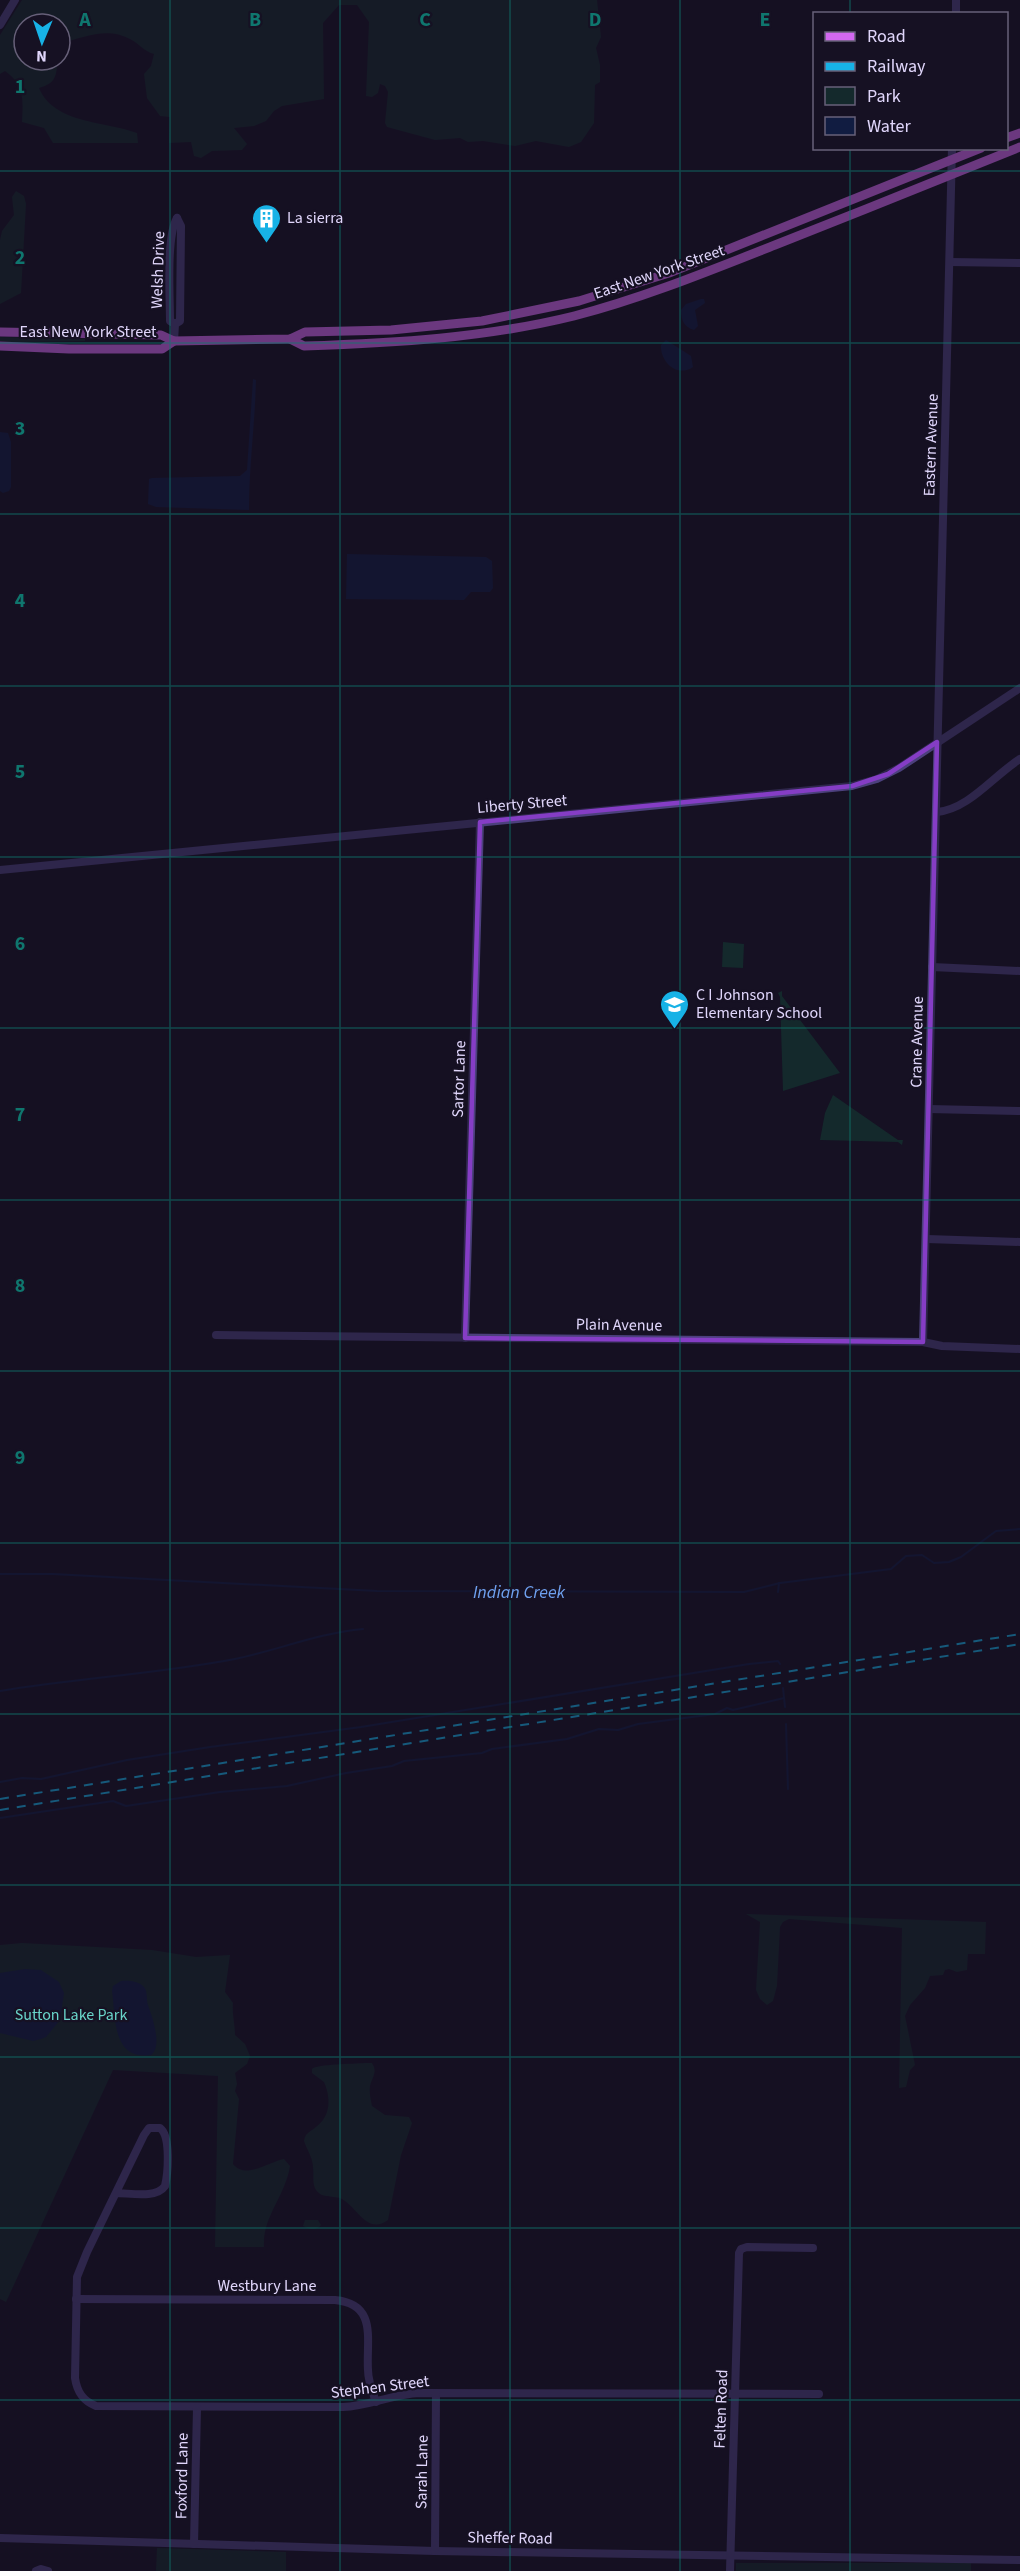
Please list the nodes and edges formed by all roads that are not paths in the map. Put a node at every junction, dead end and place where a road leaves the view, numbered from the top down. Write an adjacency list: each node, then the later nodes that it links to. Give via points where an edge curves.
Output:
1 (15, 0): 2 (street)
2 (0, 25)
3 (1020, 147): 7 (main road, East New York Street)
4 (952, 150): 6 (street, Eastern Avenue)
5 (976, 150): 6 (main road, East New York Street)
6 (952, 160): 7 (street, Eastern Avenue); 12 (main road, East New York Street, via 678,270 579,301 453,324 305,332)
7 (952, 174): 8 (street, Eastern Avenue); 12 (main road, East New York Street, via 680,283 574,315 501,331 411,342 304,346)
8 (950, 262): 9 (street); 16 (street, Eastern Avenue)
9 (1020, 263)
10 (175, 324): 10 (street, Welsh Drive, via 180,321 181,226 177,218 172,226 171,259 170,321); 13 (street, Welsh Drive)
11 (0, 332): 13 (main road, East New York Street, via 161,335)
12 (290, 339): 13 (main road, East New York Street)
13 (174, 342): 14 (main road, East New York Street, via 162,349)
14 (0, 346)
15 (1020, 688): 16 (street, Liberty Street)
16 (937, 742): 18 (street, Crane Avenue); 19 (street, Liberty Street, via 888,774 852,786)
17 (1020, 759): 18 (street, via 961,804)
18 (937, 813): 21 (street, Crane Avenue)
19 (480, 822): 20 (street, Liberty Street); 28 (street, Sartor Lane)
20 (0, 870)
21 (932, 968): 22 (street); 23 (street, Crane Avenue)
22 (1020, 971)
23 (929, 1109): 24 (street); 25 (street, Crane Avenue)
24 (1020, 1110)
25 (927, 1239): 26 (street); 29 (street, Crane Avenue)
26 (1020, 1242)
27 (216, 1335): 28 (street, Plain Avenue)
28 (465, 1338): 29 (street, Plain Avenue)
29 (923, 1342): 30 (street, Plain Avenue)
30 (1020, 1349)
31 (116, 2193): 31 (street, Stephen Street, via 152,2193 165,2186 167,2141 160,2128 149,2128 144,2135); 33 (street, Stephen Street, via 79,2270)
32 (813, 2248): 35 (street, Felten Road, via 741,2249)
33 (76, 2300): 37 (street, Westbury Lane, via 349,2302 361,2311 367,2323 369,2379); 38 (street, Stephen Street, via 75,2378 83,2399 105,2407)
34 (436, 2393): 35 (street, Stephen Street); 37 (street, Stephen Street, via 399,2395); 41 (street, Sarah Lane)
35 (735, 2393): 36 (street, Stephen Street); 42 (street, Felten Road)
36 (819, 2394)
37 (376, 2402): 38 (street, Stephen Street, via 343,2407)
38 (197, 2408): 40 (street, Foxford Lane)
39 (0, 2538): 40 (street, Sheffer Road)
40 (194, 2544): 41 (street, Sheffer Road)
41 (435, 2551): 42 (street, Sheffer Road)
42 (730, 2554): 43 (street, Sheffer Road); 46 (street, Felten Road)
43 (1020, 2560)
44 (36, 2571): 45 (street)
45 (48, 2571)
46 (730, 2571)

